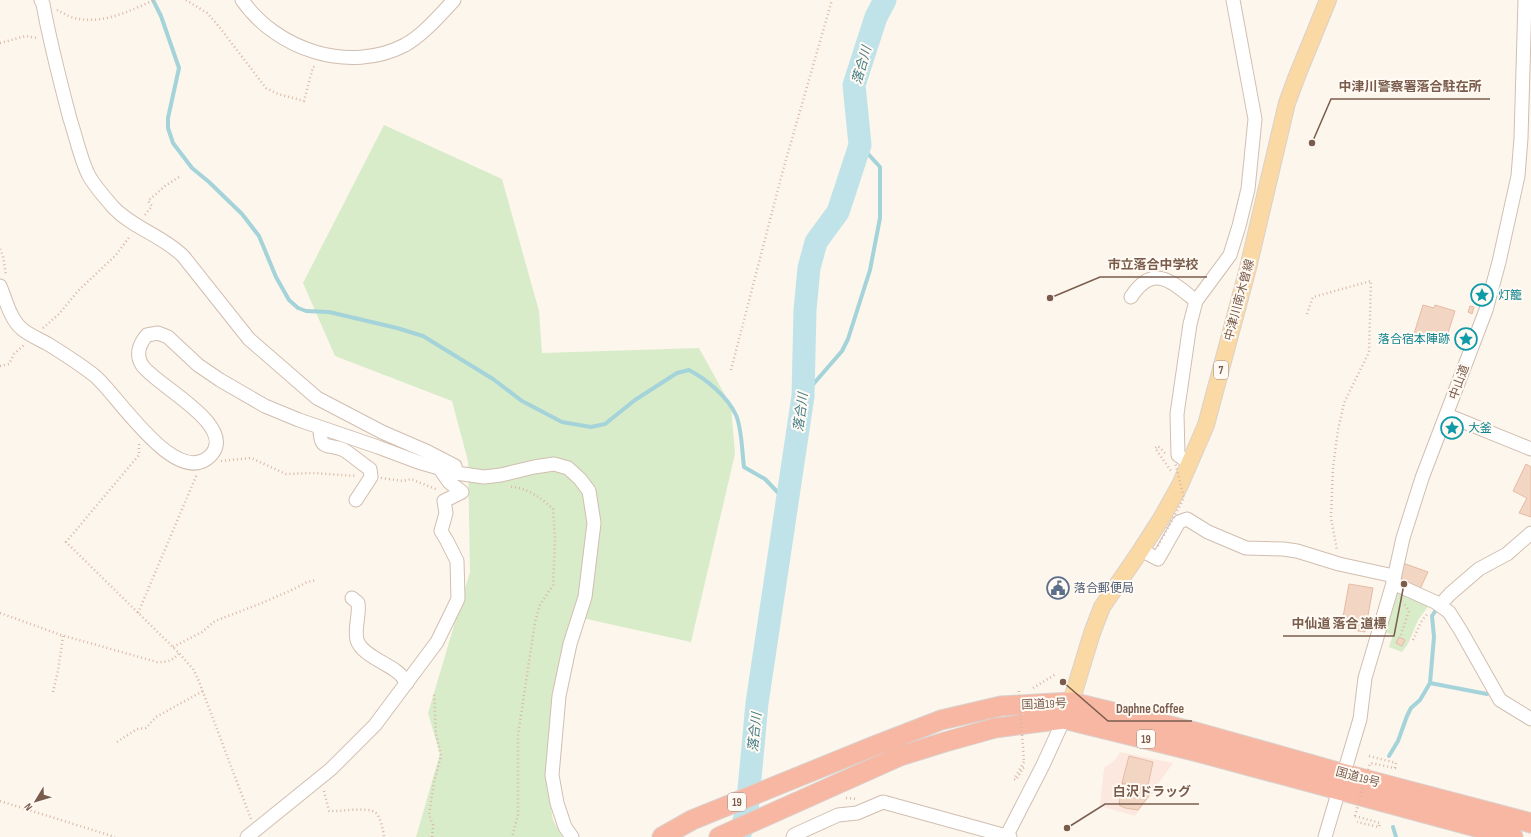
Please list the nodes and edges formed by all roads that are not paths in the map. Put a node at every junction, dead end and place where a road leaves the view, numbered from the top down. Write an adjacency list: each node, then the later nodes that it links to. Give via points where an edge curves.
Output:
1 (242, 0): 2 (street, via 262,24 274,32 313,52 345,58 375,56 404,45 423,33)
2 (454, 0)
3 (1233, 0): 10 (street, via 1255,119 1248,189 1230,255)
4 (1328, 0): 14 (main road, 中津川南木曽線 / 7, via 1287,103 1248,268 1206,424)
5 (1525, 0): 7 (street, 中山道)
6 (42, 2): 16 (street, via 76,139 88,175 114,208 183,256 249,339 317,398 455,466)
7 (1527, 98): 11 (street, 中山道, via 1518,176 1499,262 1486,310)
8 (1, 288): 12 (street, via 14,320 22,329 96,377 139,428 157,444 186,463 195,464 212,454 216,445 215,434 208,421 142,364 140,343 147,335 158,334 168,337 220,380 266,406)
9 (1131, 297): 10 (street, via 1138,286 1156,277 1173,283)
10 (1196, 301): 14 (street, via 1190,324 1177,414 1178,455)
11 (1447, 415): 13 (street); 20 (street, 中山道, via 1422,478)
12 (320, 428): 15 (street); 17 (street, via 320,438 324,445 344,450 370,469 371,477)
13 (1531, 449)
14 (1182, 462): 19 (main road, 中津川南木曽線 / 7, via 1180,485)
15 (440, 469): 16 (street); 23 (street, via 449,482 462,492 444,502 446,513 441,531 457,561 458,599 437,642)
16 (456, 473): 30 (street, via 484,477 554,464 568,468 580,478 589,491 594,523 586,597 570,644 559,696 552,775 557,804 565,827)
17 (356, 500)
18 (1528, 541): 22 (street, via 1479,569)
19 (1141, 550): 20 (street, via 1158,559 1179,522 1187,519 1208,532 1246,548 1298,551); 24 (main road, 中津川南木曽線 / 7, via 1102,607)
20 (1393, 580): 22 (street); 26 (street, 中山道, via 1365,678 1360,719)
21 (352, 598): 23 (street, via 358,603 359,610 357,642 366,653 398,672)
22 (1438, 604): 25 (street, via 1449,612 1500,700)
23 (407, 683): 28 (street, via 375,725 319,779)
24 (1068, 711): 26 (highway, 国道19号 / 19, via 1199,733); 31 (highway, 国道19号 / 19, via 1001,706 941,720 692,820); 32 (highway, 国道19号 / 19, via 995,728 900,756); 34 (street)
25 (1531, 719)
26 (1342, 782): 27 (highway, 国道19号 / 19); 29 (highway, 国道19号 / 19); 35 (street, 中山道)
27 (1531, 823)
28 (251, 834)
29 (1506, 836)
30 (572, 837)
31 (662, 837)
32 (718, 837)
33 (794, 837): 34 (street, via 794,834 838,815 857,813 883,802)
34 (1007, 837)
35 (1325, 837)

